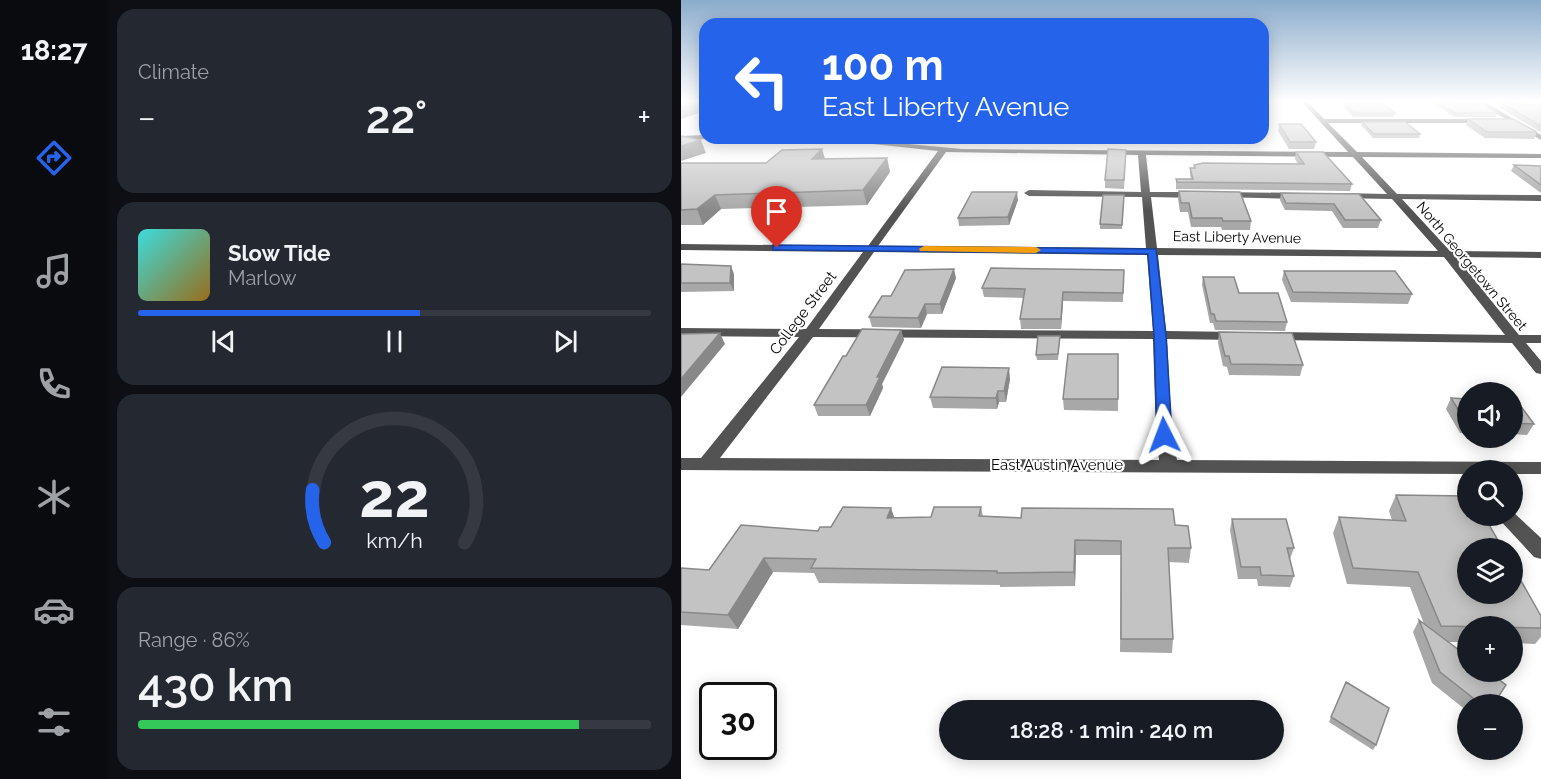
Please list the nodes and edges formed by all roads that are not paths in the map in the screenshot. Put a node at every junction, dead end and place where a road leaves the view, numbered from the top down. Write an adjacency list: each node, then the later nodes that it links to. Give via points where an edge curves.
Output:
1 (1338, 138): 5 (street, North Georgetown Street)
2 (882, 144): 3 (street)
3 (943, 150): 4 (street); 14 (street, College Street)
4 (1142, 152): 5 (street); 8 (street)
5 (1356, 154): 6 (street); 11 (street, North Georgetown Street)
6 (1541, 156)
7 (1029, 193): 8 (street)
8 (1146, 194): 9 (street); 15 (street)
9 (1313, 196)
10 (1325, 196): 11 (street)
11 (1394, 197): 12 (street); 16 (street, North Georgetown Street)
12 (1541, 198)
13 (681, 247): 14 (street, East Liberty Avenue)
14 (872, 249): 15 (street, East Liberty Avenue); 19 (street, College Street)
15 (1153, 251): 16 (street, East Liberty Avenue); 20 (street)
16 (1447, 254): 17 (street, East Liberty Avenue); 21 (street, North Georgetown Street)
17 (1541, 255)
18 (681, 332): 19 (street)
19 (810, 332): 20 (street); 25 (street, College Street)
20 (1160, 335): 21 (street); 26 (street)
21 (1514, 339): 22 (street); 23 (street, North Georgetown Street)
22 (1541, 339)
23 (1541, 370)
24 (681, 464): 25 (street, East Austin Avenue)
25 (706, 464): 26 (street, East Austin Avenue)
26 (1169, 466): 29 (street, East Austin Avenue)
27 (1523, 468): 28 (street, East Austin Avenue)
28 (1541, 468)
29 (1457, 469)
30 (1515, 526): 31 (street)
31 (1541, 551)

